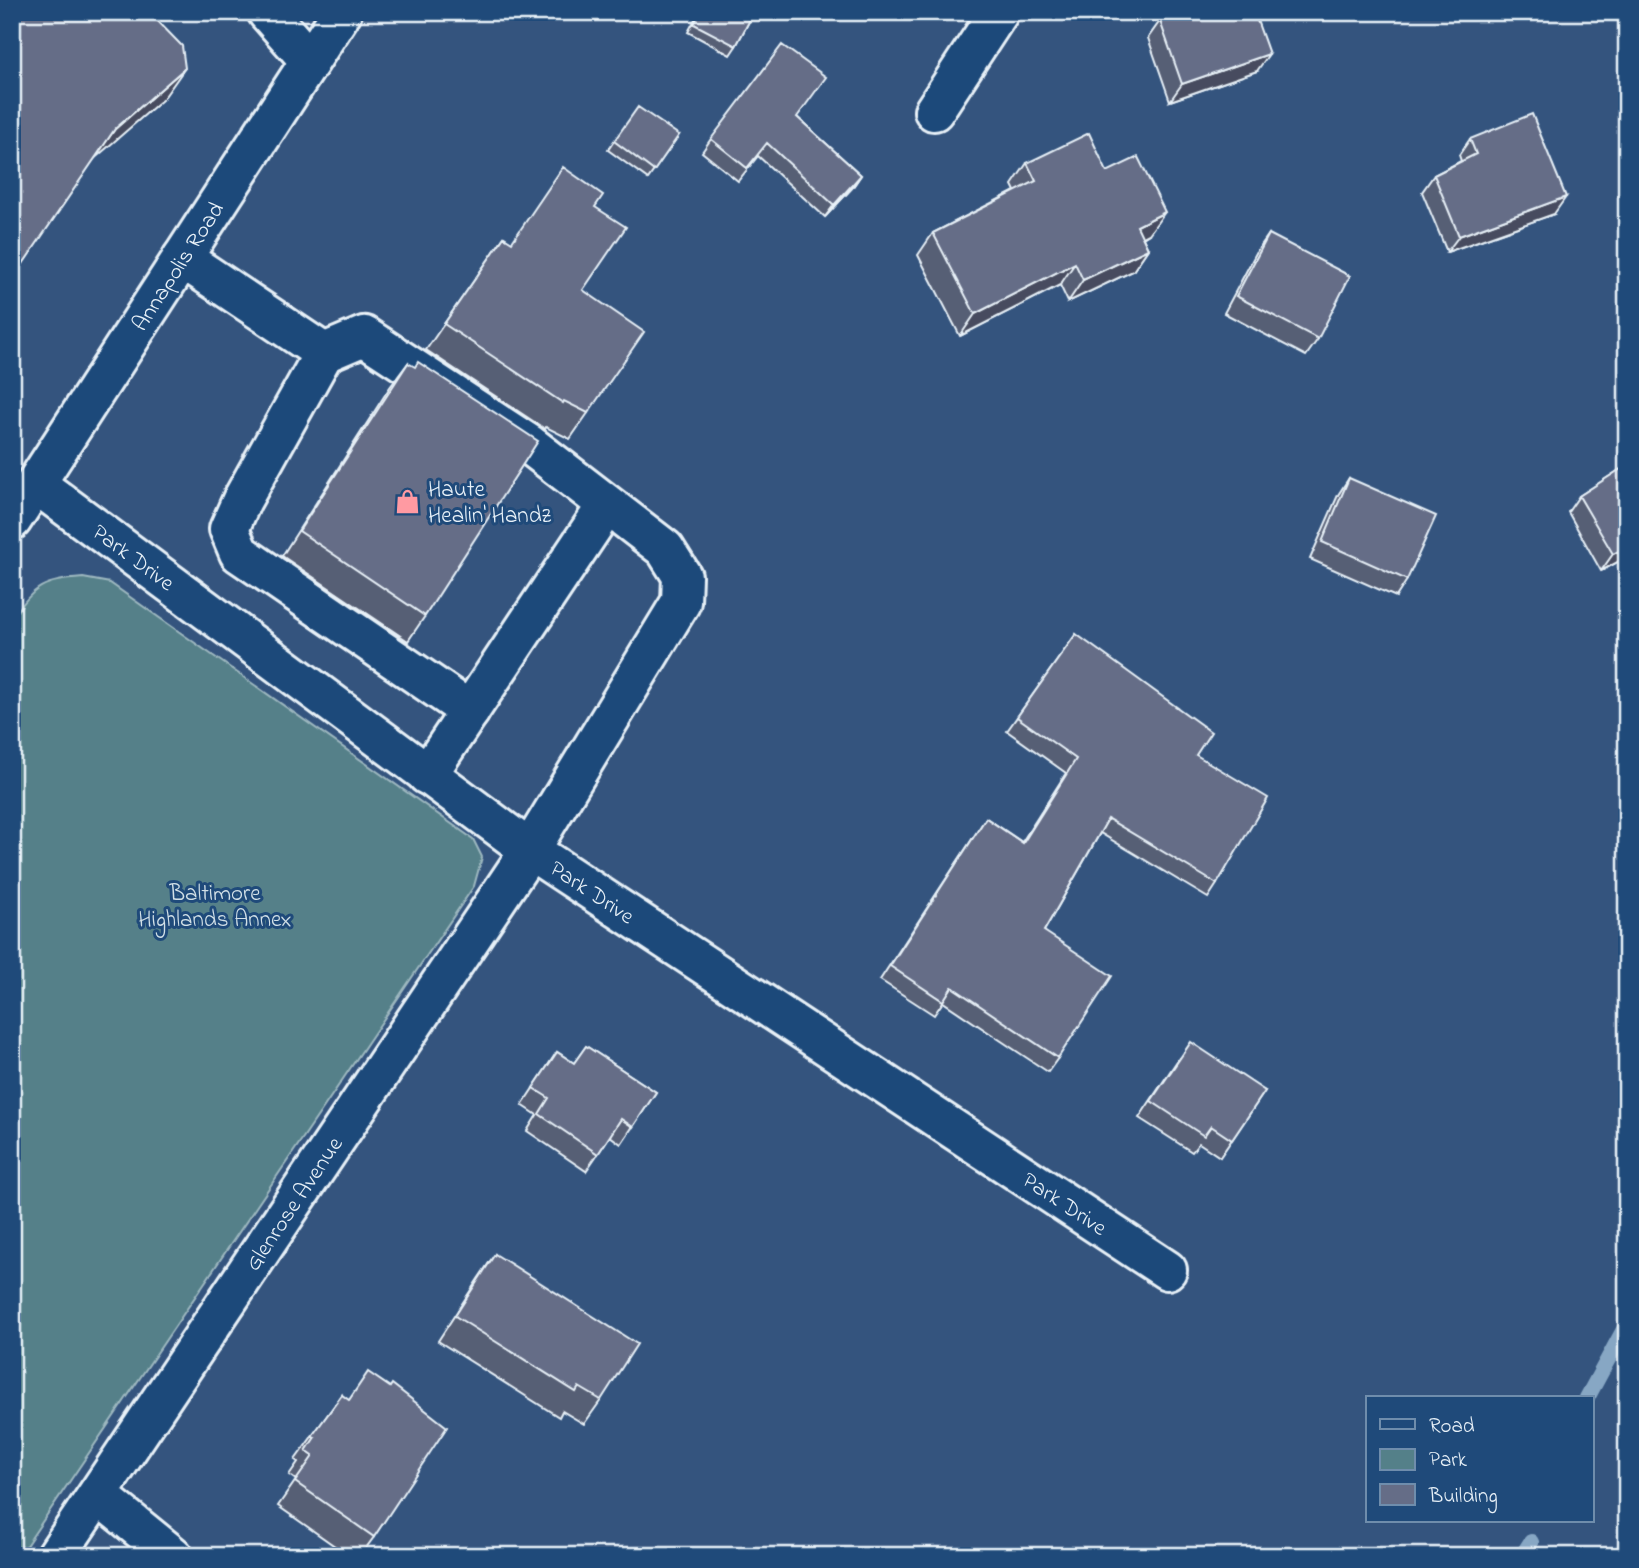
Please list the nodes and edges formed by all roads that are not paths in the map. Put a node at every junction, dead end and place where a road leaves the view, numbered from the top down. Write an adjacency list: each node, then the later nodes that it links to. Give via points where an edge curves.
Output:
1 (267, 12): 4 (street)
2 (342, 12): 4 (street, Annapolis Road)
3 (999, 12): 5 (street)
4 (310, 61): 6 (street, Annapolis Road)
5 (934, 111)
6 (182, 258): 7 (street); 8 (street, Annapolis Road)
7 (324, 353): 9 (street, Glenrose Avenue, via 364,336 530,445); 11 (street, via 229,529 239,553)
8 (36, 484): 10 (street, Annapolis Road); 12 (street, Park Drive)
9 (607, 505): 11 (street); 13 (street, Glenrose Avenue, via 665,549 682,576 681,602)
10 (12, 520)
11 (470, 711): 12 (street)
12 (427, 775): 13 (street, Park Drive)
13 (530, 850): 14 (street, Park Drive); 15 (street, Glenrose Avenue)
14 (1167, 1270)
15 (98, 1495): 16 (street, Glenrose Avenue); 17 (street)
16 (57, 1556)
17 (173, 1556)

